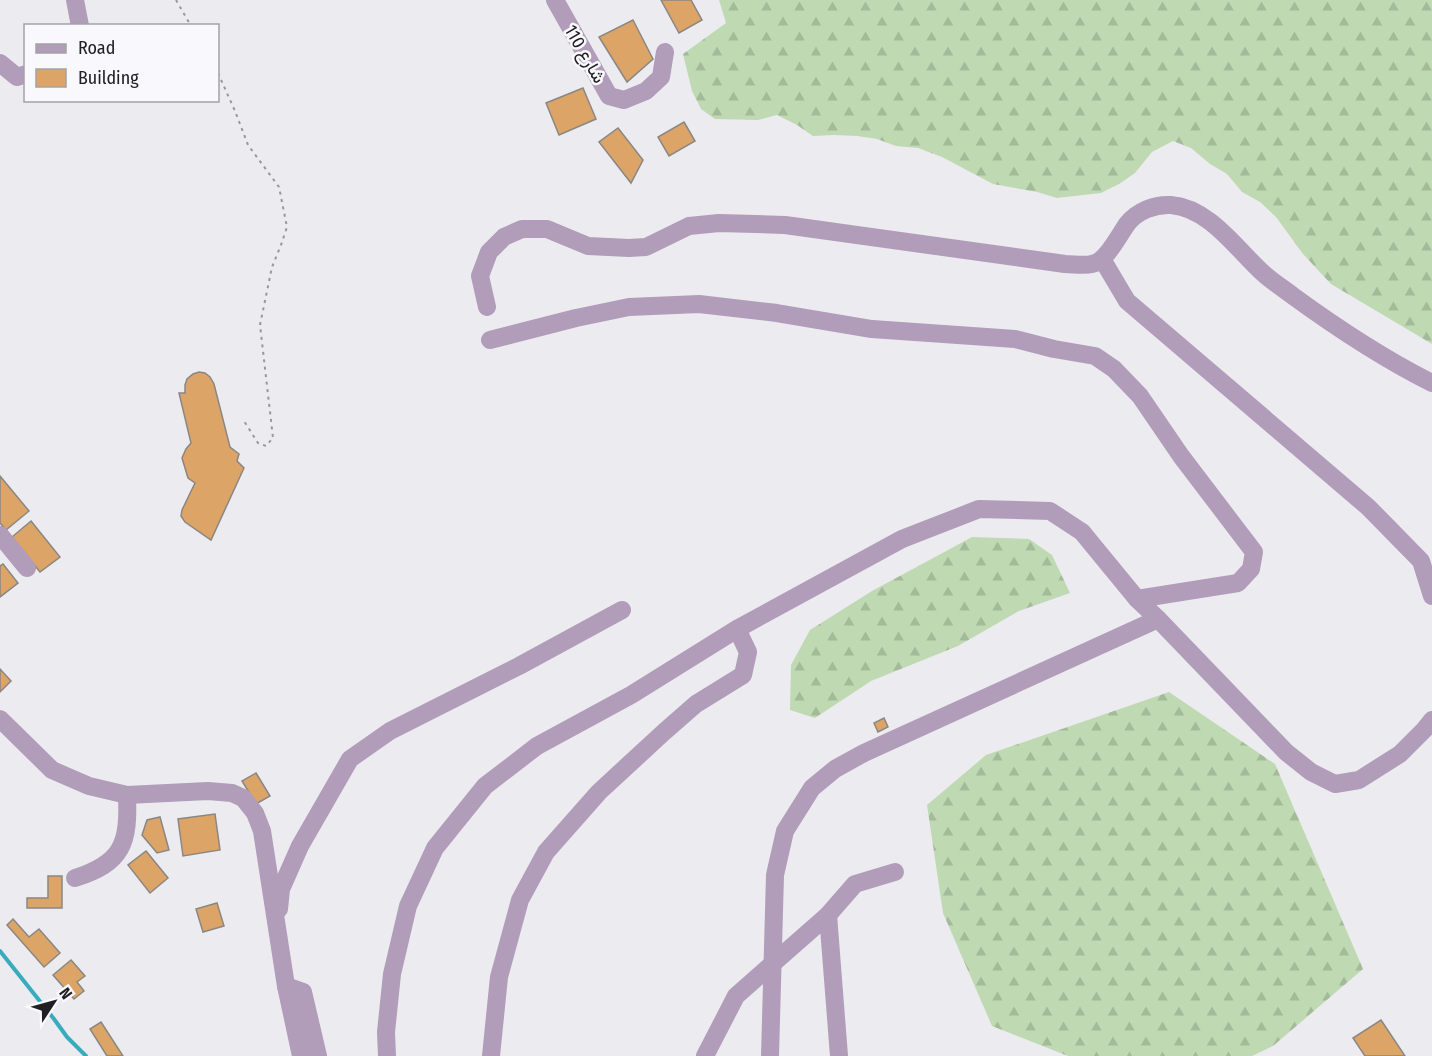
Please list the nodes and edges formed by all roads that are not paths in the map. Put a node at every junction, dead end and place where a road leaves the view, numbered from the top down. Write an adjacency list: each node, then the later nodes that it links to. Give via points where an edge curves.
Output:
1 (75, 0): 3 (street)
2 (555, 0): 4 (street, شارع 110, via 609,96 624,100 646,91 661,76)
3 (80, 24)
4 (665, 52)
5 (0, 63): 6 (street, via 16,77)
6 (24, 75)
7 (1102, 259): 8 (street, via 1093,264 1065,264 785,225 689,226 646,247 629,248 588,246 547,229 522,229 504,237 489,252 480,276); 10 (street, via 1141,212 1171,205 1189,208 1213,224 1264,274 1293,296); 13 (street, via 1127,301 1368,507 1421,561)
8 (487, 308)
9 (490, 340): 14 (street, via 629,307 699,304 872,329 1015,339 1095,356 1140,396 1254,552 1251,569 1238,583)
10 (1432, 383)
11 (0, 535): 12 (street)
12 (27, 568)
13 (1432, 596)
14 (1137, 599): 16 (street); 17 (street, via 1082,532 1050,511 979,509 902,539)
15 (622, 610): 24 (street, via 390,731 350,759 300,846 281,889)
16 (1158, 619): 19 (street, via 1286,752 1311,772 1335,783 1359,780 1400,754); 25 (street, via 864,753 812,788 785,831 775,875)
17 (737, 628): 29 (street, via 632,695 537,746 485,786 435,848 408,906 392,974); 30 (street, via 748,652 743,675 696,704 664,732 599,792 546,852 520,900 499,977)
18 (0, 719): 20 (street, via 52,770 89,786)
19 (1432, 720)
20 (127, 795): 22 (street, via 127,829 118,852 111,861); 24 (street, via 208,791 243,798 262,831)
21 (895, 872): 23 (street, via 855,884)
22 (75, 878)
23 (828, 915): 25 (street); 33 (street)
24 (277, 926): 26 (street)
25 (773, 963): 31 (street, via 736,996); 32 (street)
26 (286, 986): 27 (street); 28 (street, via 303,992)
27 (302, 1056)
28 (318, 1056)
29 (387, 1056)
30 (491, 1056)
31 (705, 1056)
32 (770, 1056)
33 (839, 1056)

